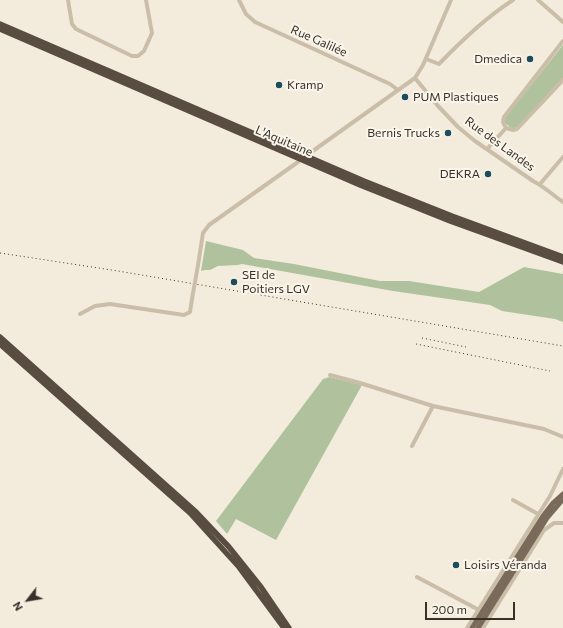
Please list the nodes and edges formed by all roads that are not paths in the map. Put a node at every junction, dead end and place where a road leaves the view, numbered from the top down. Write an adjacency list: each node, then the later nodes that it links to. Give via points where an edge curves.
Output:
1 (68, 0): 2 (street, via 72,24 76,29 132,56 138,56 144,51 152,33)
2 (146, 0)
3 (239, 0): 14 (street, Rue Galilée, via 246,14 255,22)
4 (451, 0): 11 (street)
5 (513, 0): 11 (street, via 460,42 439,64)
6 (538, 0): 7 (street)
7 (563, 22)
8 (0, 24): 22 (highway, L'Aquitaine, via 364,181)
9 (0, 30): 23 (highway, L'Aquitaine, via 360,185)
10 (563, 41): 15 (street, via 504,117)
11 (426, 59): 12 (street)
12 (415, 78): 14 (street); 16 (street, Rue des Landes, via 452,122)
13 (563, 80): 15 (street, via 517,129)
14 (398, 90): 17 (street)
15 (506, 128): 16 (street)
16 (487, 149): 20 (street, Rue des Landes, via 533,182)
17 (310, 153)
18 (563, 157): 20 (street)
19 (298, 162): 24 (street, bridge, via 209,226 203,233 190,312 184,315 110,304 95,306)
20 (540, 184): 21 (street, Rue des Landes)
21 (563, 202)
22 (563, 256)
23 (563, 262)
24 (80, 314)
25 (0, 337): 40 (highway, via 195,511 239,559)
26 (0, 344): 39 (highway, via 190,513 239,567)
27 (330, 375): 28 (street)
28 (433, 406): 29 (street, via 544,429); 30 (street)
29 (563, 436)
30 (412, 446)
31 (563, 469): 35 (street)
32 (563, 494): 35 (main road)
33 (563, 499): 35 (main road)
34 (513, 500): 35 (street)
35 (543, 516): 38 (street); 42 (main road); 43 (main road)
36 (563, 523): 44 (street, via 554,523 544,530)
37 (417, 577): 38 (street)
38 (479, 610): 41 (street)
39 (284, 628)
40 (289, 628)
41 (467, 628)
42 (472, 628)
43 (478, 628)
44 (483, 628)

